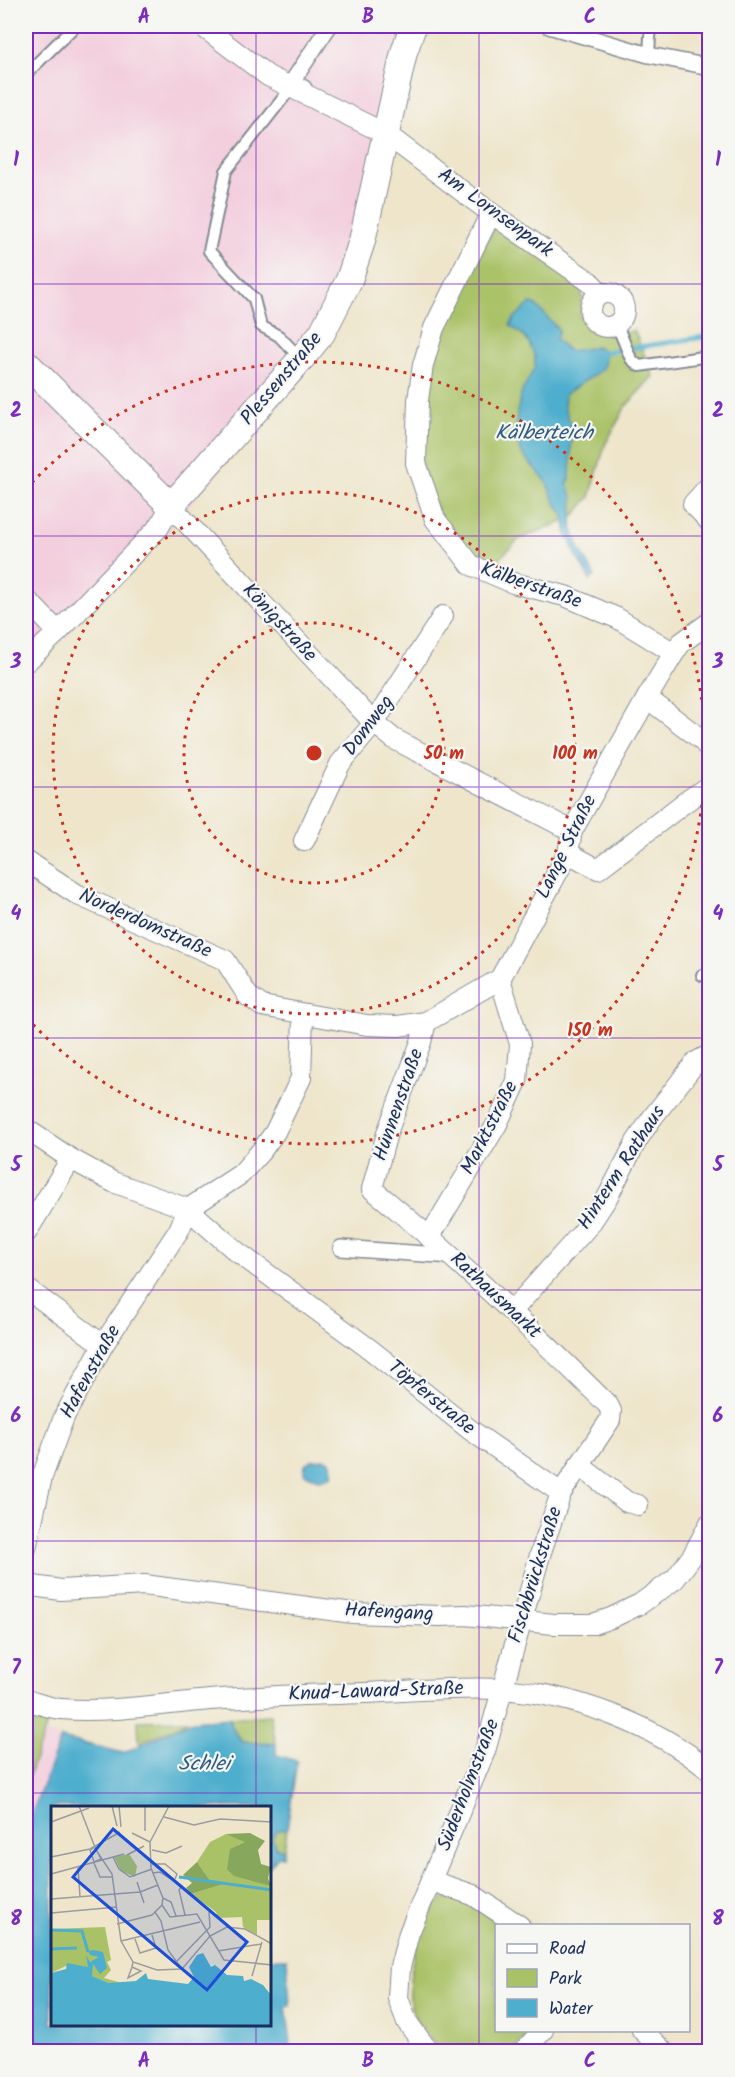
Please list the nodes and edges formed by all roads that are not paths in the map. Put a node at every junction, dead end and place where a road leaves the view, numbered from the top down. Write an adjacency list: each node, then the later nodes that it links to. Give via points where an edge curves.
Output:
1 (75, 26): 10 (lane)
2 (202, 26): 11 (street, Am Lornsenpark, via 267,76)
3 (328, 26): 4 (street, via 292,82 380,126)
4 (408, 26)
5 (413, 26): 12 (street, Plessenstraße)
6 (549, 26): 8 (street)
7 (653, 26): 8 (lane)
8 (650, 55): 9 (street)
9 (710, 68)
10 (26, 74)
11 (291, 88): 12 (street, Am Lornsenpark); 16 (lane, via 226,171 209,250 254,299 261,326 279,336)
12 (386, 134): 13 (street, Am Lornsenpark); 16 (street, Plessenstraße, via 362,241 349,280 322,333)
13 (491, 213): 14 (street, Am Lornsenpark, via 590,282 601,294 590,306 590,315 603,328); 25 (street, Kälberstraße, via 434,328 423,365 416,464 435,519 471,565 617,618)
14 (620, 331): 15 (lane, via 631,359 639,366)
15 (710, 356)
16 (302, 359): 19 (street, Plessenstraße)
17 (26, 363): 19 (street, Königstraße)
18 (710, 485): 20 (street, via 693,504)
19 (171, 506): 24 (street, Plessenstraße, via 159,527); 28 (street, Königstraße)
20 (710, 522)
21 (26, 598): 24 (street)
22 (443, 616): 28 (street, Domweg)
23 (710, 622): 25 (street, Lange Straße)
24 (58, 632): 26 (street, Plessenstraße)
25 (674, 652): 27 (street, Lange Straße)
26 (26, 662)
27 (647, 698): 29 (street); 31 (street, Lange Straße)
28 (374, 723): 31 (street, Königstraße, via 394,739); 32 (street, Domweg, via 340,764)
29 (710, 750)
30 (710, 785): 33 (street, via 598,869)
31 (572, 831): 33 (street, Lange Straße)
32 (304, 841)
33 (568, 853): 35 (street, Lange Straße)
34 (26, 861): 36 (street, Norderdomstraße, via 78,895 225,960 248,996 262,1006)
35 (500, 979): 37 (street); 44 (street, Marktstraße, via 520,1044 517,1081 497,1124)
36 (303, 1014): 37 (street, Norderdomstraße, via 367,1025); 42 (street, via 301,1078 275,1132 241,1174)
37 (426, 1022): 41 (street, Hunnenstraße)
38 (710, 1056): 48 (street, Hinterm Rathaus, via 696,1062 652,1118 590,1224)
39 (26, 1129): 40 (street)
40 (71, 1159): 42 (street, via 113,1182); 43 (street)
41 (372, 1188): 44 (street, Rathausmarkt)
42 (188, 1209): 49 (street, Hafenstraße, via 179,1230); 52 (street, Töpferstraße, via 236,1251 371,1350 469,1429)
43 (26, 1233)
44 (430, 1236): 46 (street, Rathausmarkt)
45 (341, 1248): 46 (street)
46 (452, 1256): 48 (street, Rathausmarkt)
47 (26, 1288): 49 (street)
48 (512, 1311): 50 (street, Rathausmarkt)
49 (103, 1345): 55 (street, Hafenstraße, via 64,1417 42,1477)
50 (611, 1411): 51 (street, Fischbrückstraße, via 610,1420)
51 (579, 1465): 52 (street, Fischbrückstraße); 53 (street, via 627,1502)
52 (561, 1493): 57 (street, Fischbrückstraße)
53 (638, 1505)
54 (710, 1523): 57 (street, Hafengang, via 675,1579 640,1604 593,1624)
55 (26, 1548)
56 (26, 1586): 57 (street, Hafengang, via 61,1590 144,1585 353,1612)
57 (521, 1621): 58 (street, Fischbrückstraße)
58 (503, 1689): 59 (street, Knud-Laward-Straße, via 239,1698 107,1709 59,1709); 60 (street, Knud-Laward-Straße, via 605,1712 652,1732); 61 (street, Süderholmstraße, via 485,1751)
59 (26, 1700)
60 (710, 1772)
61 (432, 1881): 62 (street, via 473,1895); 65 (street, Süderholmstraße, via 409,1933 400,1967 398,1998 407,2022)
62 (517, 1924)
63 (542, 2032): 66 (street)
64 (643, 2032): 67 (street)
65 (429, 2052)
66 (523, 2052)
67 (664, 2052)

